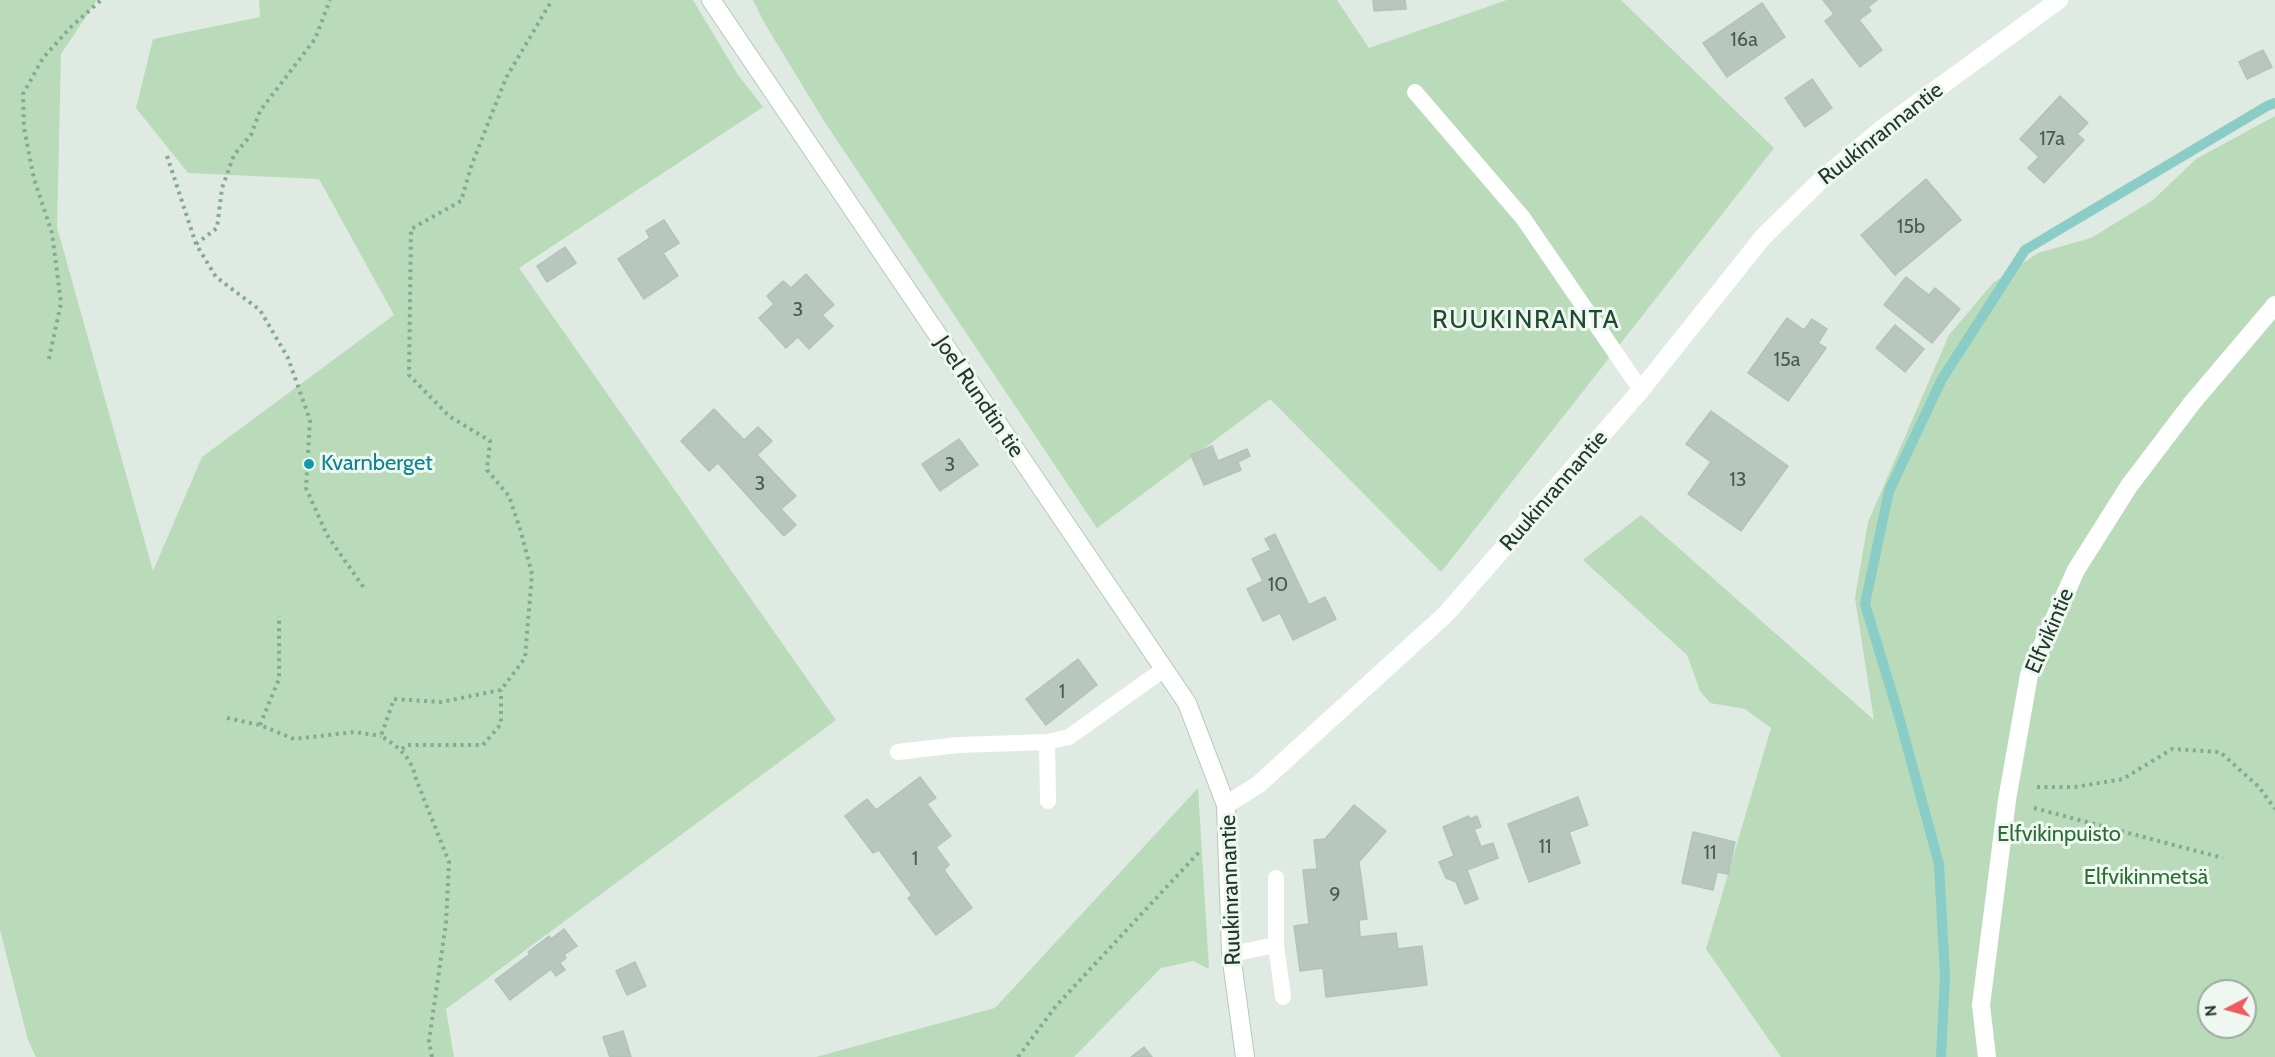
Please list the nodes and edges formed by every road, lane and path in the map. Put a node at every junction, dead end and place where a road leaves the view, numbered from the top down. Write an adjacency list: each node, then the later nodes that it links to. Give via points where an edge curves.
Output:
1 (101, 0): 10 (path, via 43,58 23,94 24,128 34,179 52,233 61,303)
2 (330, 0): 8 (path, via 315,39 260,111 251,135 234,155 222,188 217,228)
3 (552, 0): 15 (path, via 506,78 461,201 411,229 409,375 449,416 490,441 488,470 509,496 532,574 525,658)
4 (711, 0): 14 (street, Joel Rundtin tie)
5 (2059, 0): 11 (street, Ruukinrannantie, via 1883,128 1820,181 1763,237)
6 (1414, 92): 11 (lane, via 1523,218)
7 (167, 156): 8 (path)
8 (196, 244): 12 (path, via 216,277 260,310 288,358 310,420 306,489 327,535)
9 (2275, 305): 22 (street, Elfvikintie, via 2192,403 2129,486 2076,570 2029,675)
10 (49, 358)
11 (1641, 390): 24 (street, Ruukinrannantie, via 1446,614 1259,784)
12 (364, 588)
13 (279, 616): 17 (path, via 279,679)
14 (1164, 669): 19 (lane, via 1069,736); 24 (street, Joel Rundtin tie, via 1186,703)
15 (501, 690): 18 (path, via 441,702 394,699); 20 (path, via 501,724 483,745 407,745)
16 (226, 718): 17 (path)
17 (260, 725): 18 (path, via 294,739 354,732)
18 (381, 736): 20 (path)
19 (1047, 741): 21 (lane); 23 (lane)
20 (402, 749): 32 (path, via 413,765 449,862 447,923 429,1041)
21 (898, 752)
22 (2008, 794): 25 (path, via 2123,779 2172,749 2220,752 2259,787); 27 (path); 35 (street, Elfvikintie, via 1981,1005)
23 (1048, 801)
24 (1226, 805): 26 (street, Ruukinrannantie)
25 (2275, 810)
26 (1226, 825): 30 (street, Ruukinrannantie); 33 (path, via 1056,1006)
27 (2223, 858)
28 (1276, 878): 29 (lane)
29 (1276, 945): 30 (lane); 31 (lane)
30 (1231, 954): 34 (street, Ruukinrannantie)
31 (1283, 996)
32 (432, 1057)
33 (1018, 1057)
34 (1245, 1057)
35 (1987, 1057)

